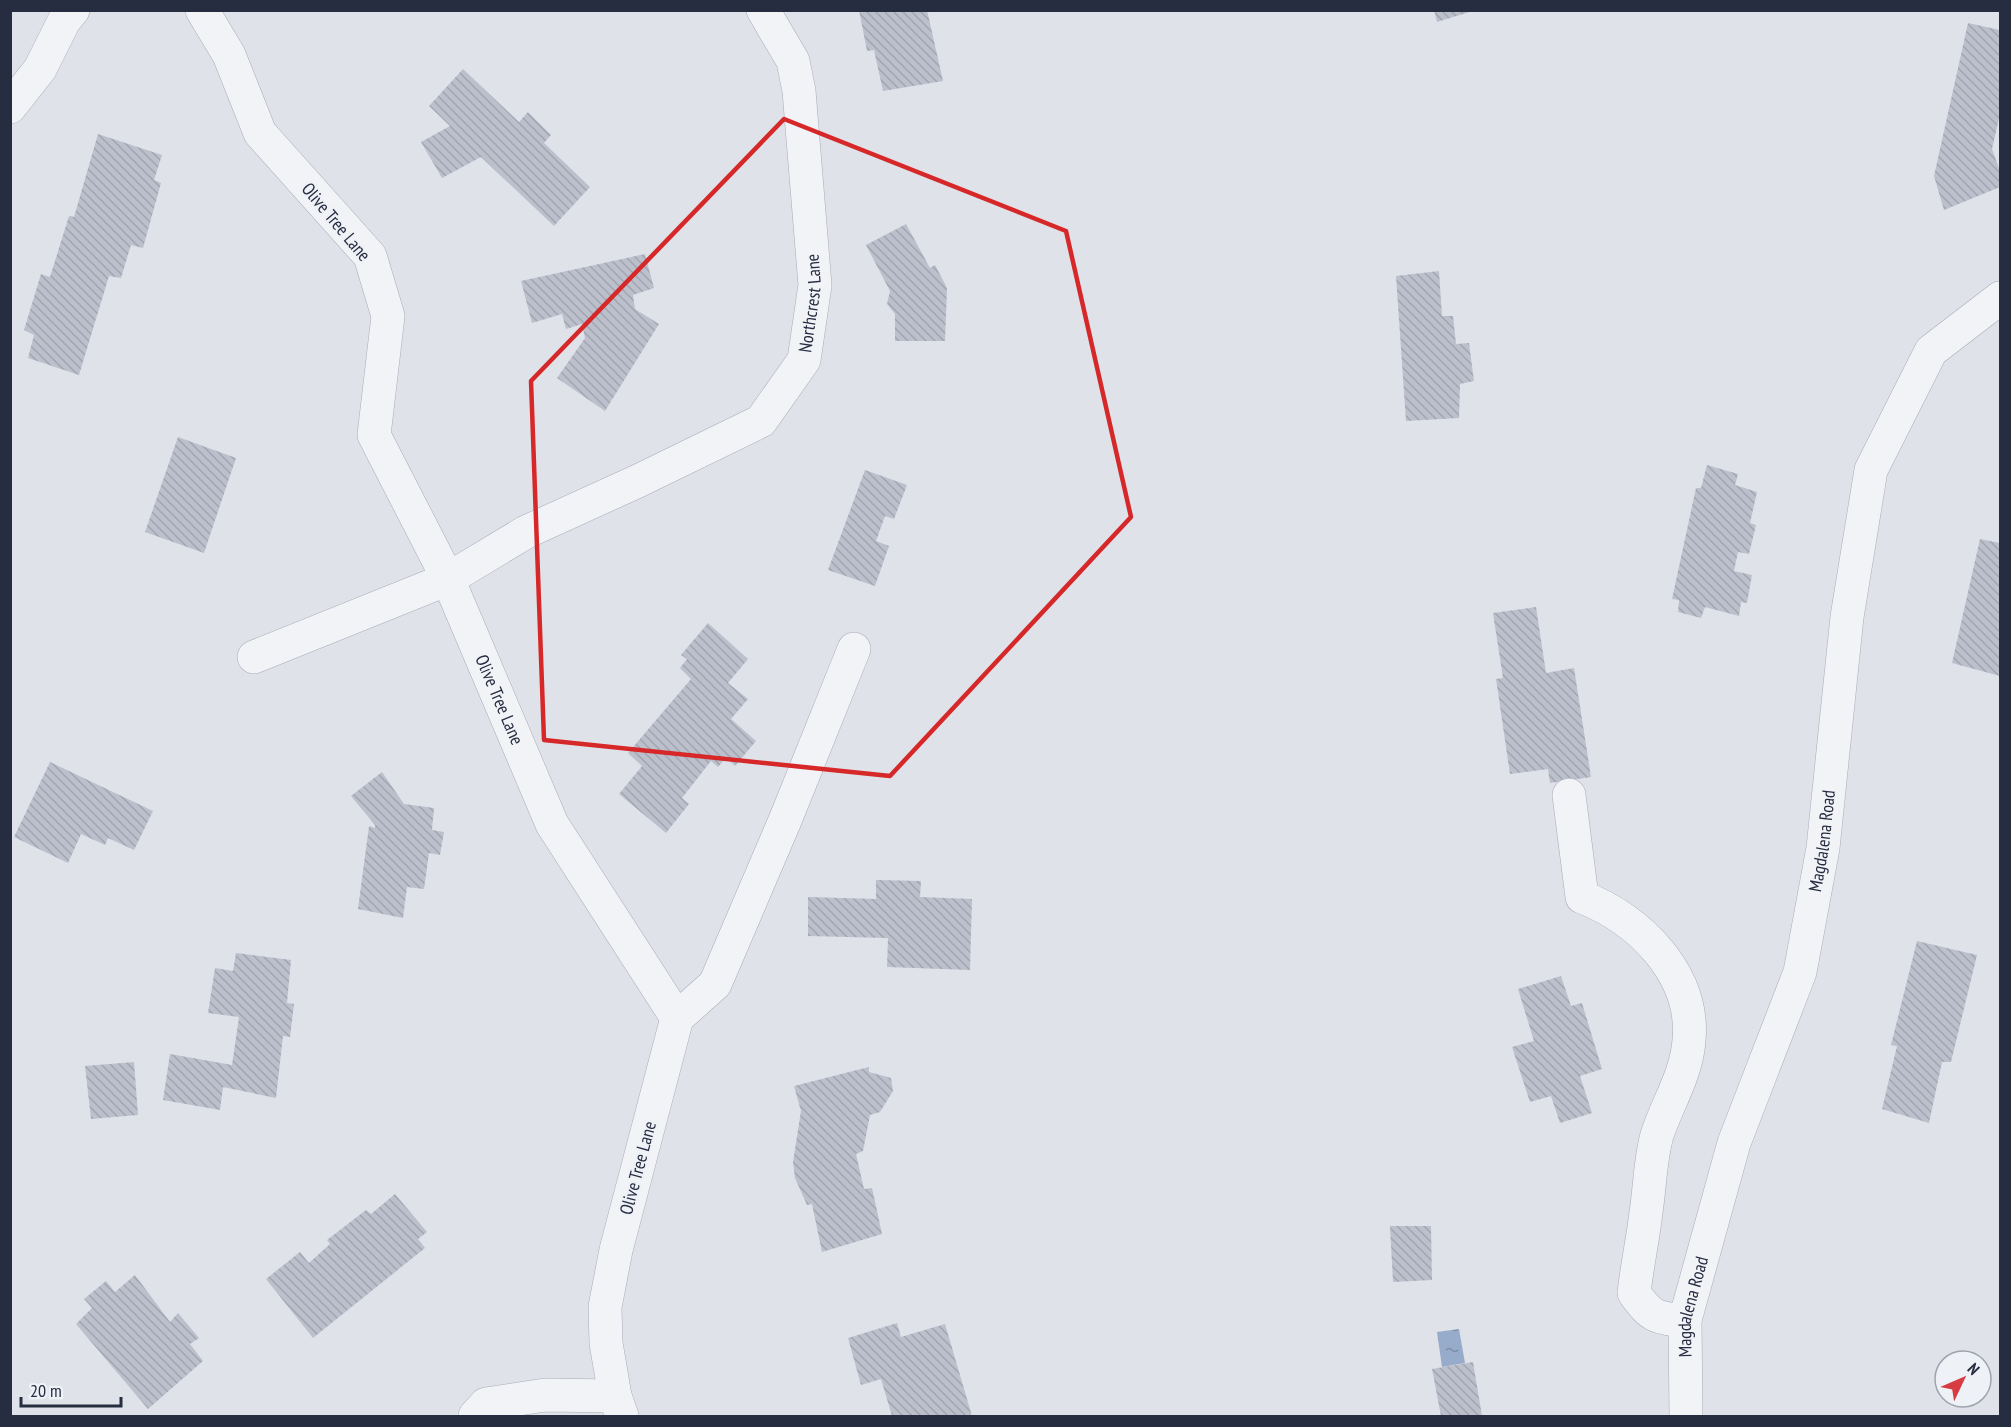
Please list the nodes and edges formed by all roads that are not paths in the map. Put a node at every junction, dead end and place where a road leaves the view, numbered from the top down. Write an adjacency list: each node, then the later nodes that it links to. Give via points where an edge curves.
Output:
1 (73, 10): 4 (street, via 40,69)
2 (202, 10): 6 (street, Olive Tree Lane, via 229,55 260,134 370,256 388,316 374,435)
3 (763, 10): 6 (street, Northcrest Lane, via 793,61 799,91 815,285 804,360 761,421 526,532)
4 (10, 107)
5 (2001, 298): 11 (street, Magdalena Road, via 1931,351 1871,470 1846,618 1823,848 1800,972 1734,1143)
6 (448, 579): 8 (street, Northcrest Lane); 10 (street, Olive Tree Lane, via 552,824)
7 (854, 649): 10 (street, via 715,984)
8 (254, 657)
9 (1569, 795): 11 (street, via 1582,897 1621,916 1660,953 1668,962 1689,1015 1684,1065 1657,1136 1634,1293 1646,1310 1660,1319)
10 (677, 1018): 12 (street, Olive Tree Lane, via 604,1307 606,1343)
11 (1685, 1320): 14 (street, Magdalena Road)
12 (618, 1406): 13 (street, via 544,1395 486,1404)
13 (475, 1416)
14 (1686, 1416)

